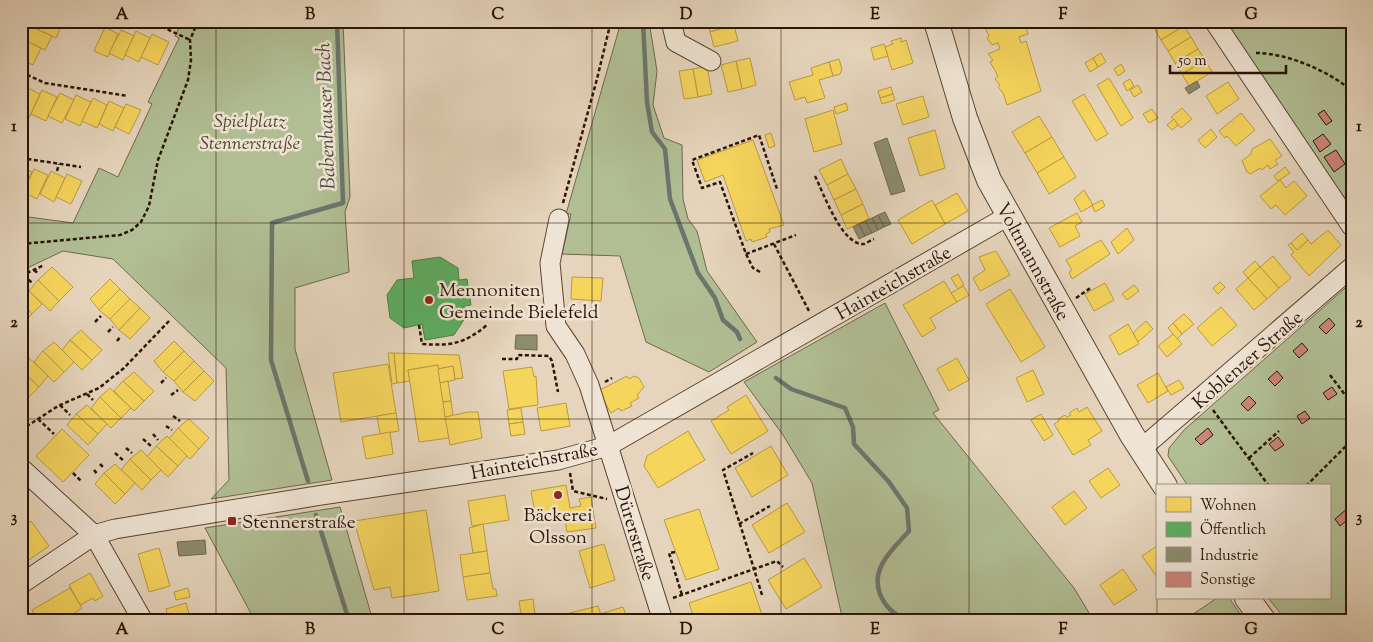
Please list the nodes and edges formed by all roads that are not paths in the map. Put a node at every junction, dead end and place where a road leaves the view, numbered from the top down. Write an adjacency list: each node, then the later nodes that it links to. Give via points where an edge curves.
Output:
1 (671, 21): 4 (street, via 676,42)
2 (936, 21): 5 (street, Voltmannstraße, via 971,135)
3 (1214, 21): 7 (street)
4 (711, 61)
5 (1008, 216): 9 (street, Hainteichstraße); 10 (street, Voltmannstraße)
6 (559, 219): 9 (street, Dürerstraße, via 550,263 556,326 575,354 589,385)
7 (1352, 226)
8 (1352, 267): 10 (street, Koblenzer Straße)
9 (608, 446): 13 (street, Hainteichstraße, via 568,457 138,524); 16 (street, Dürerstraße)
10 (1141, 449): 12 (street, Voltmannstraße)
11 (21, 468): 13 (street)
12 (1164, 484)
13 (94, 535): 14 (street, Hainteichstraße); 17 (street)
14 (21, 584)
15 (1248, 600): 18 (street)
16 (661, 612)
17 (143, 621)
18 (1264, 621)

